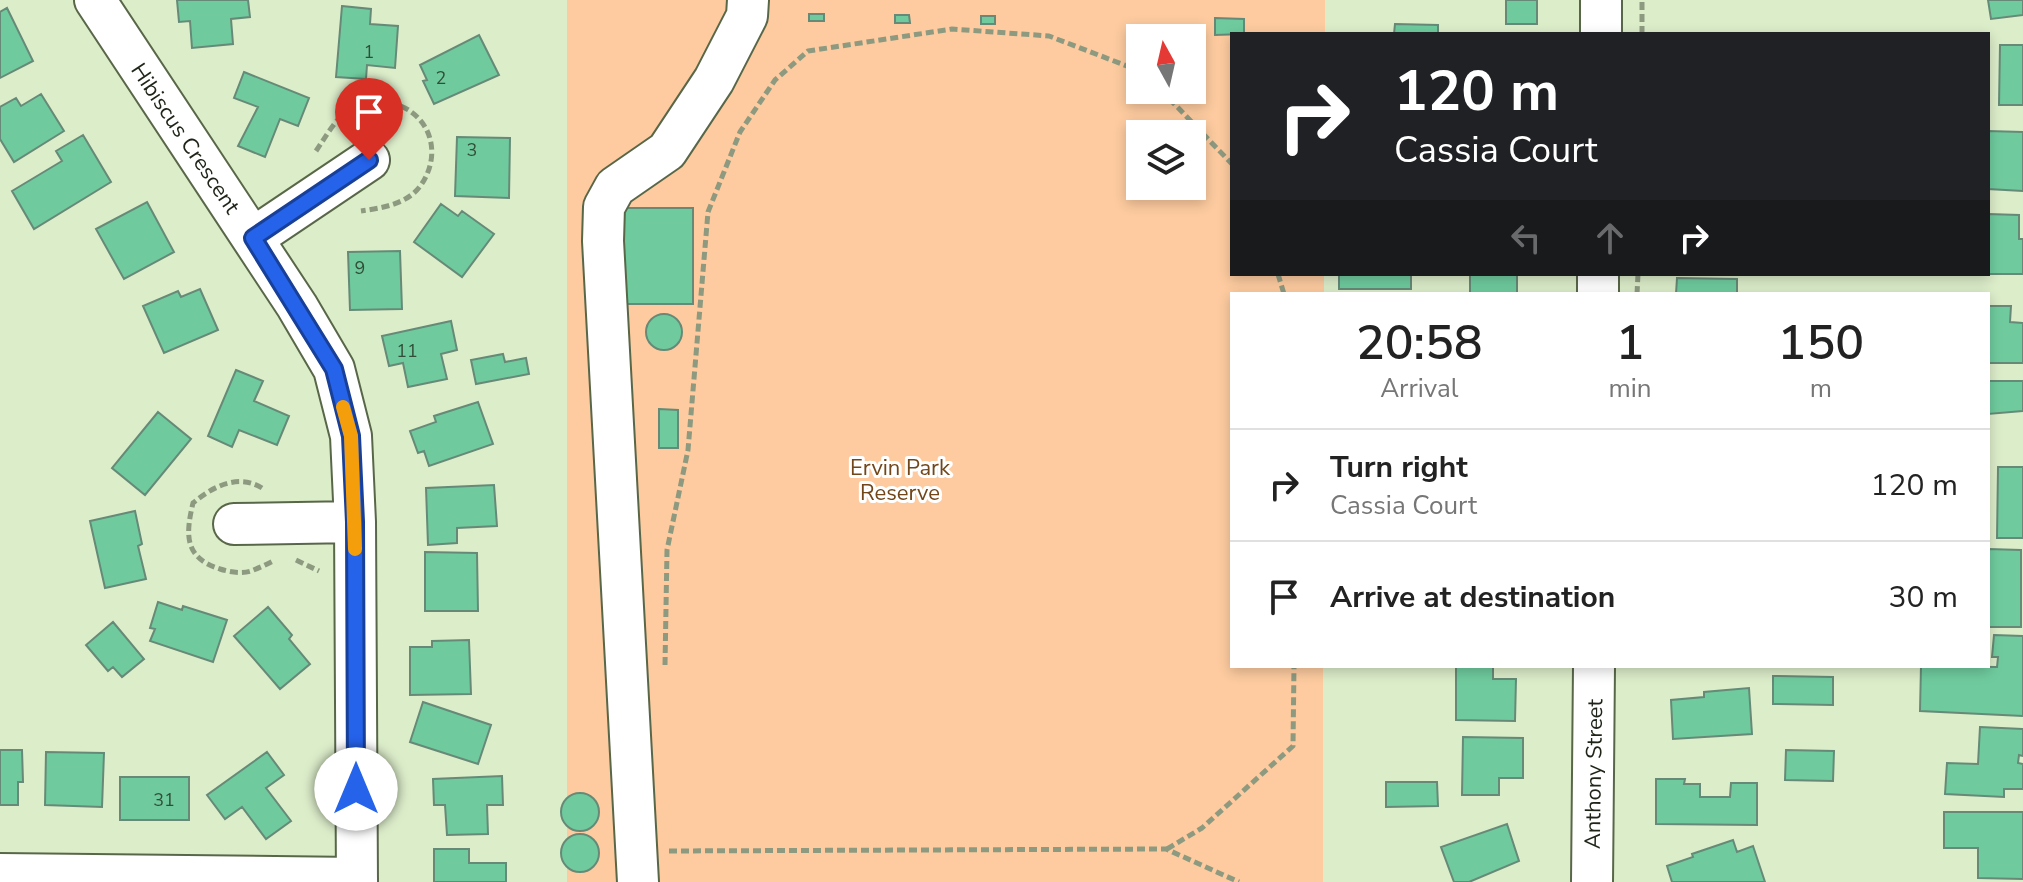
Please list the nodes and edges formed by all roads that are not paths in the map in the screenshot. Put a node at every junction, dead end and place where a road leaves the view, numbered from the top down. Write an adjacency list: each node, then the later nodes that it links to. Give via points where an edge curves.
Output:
1 (95, 0): 6 (street, Hibiscus Crescent)
2 (748, 0): 12 (street, via 747,16 714,80 667,151 615,187 604,207)
3 (1601, 0): 4 (street)
4 (1601, 32)
5 (369, 160): 6 (street)
6 (253, 238): 7 (street, Hibiscus Crescent, via 334,369 351,436)
7 (355, 522): 8 (street); 11 (street, Hibiscus Crescent)
8 (234, 524)
9 (1594, 668): 13 (street, Anthony Street)
10 (0, 874): 11 (street)
11 (357, 880)
12 (638, 882)
13 (1592, 882)

